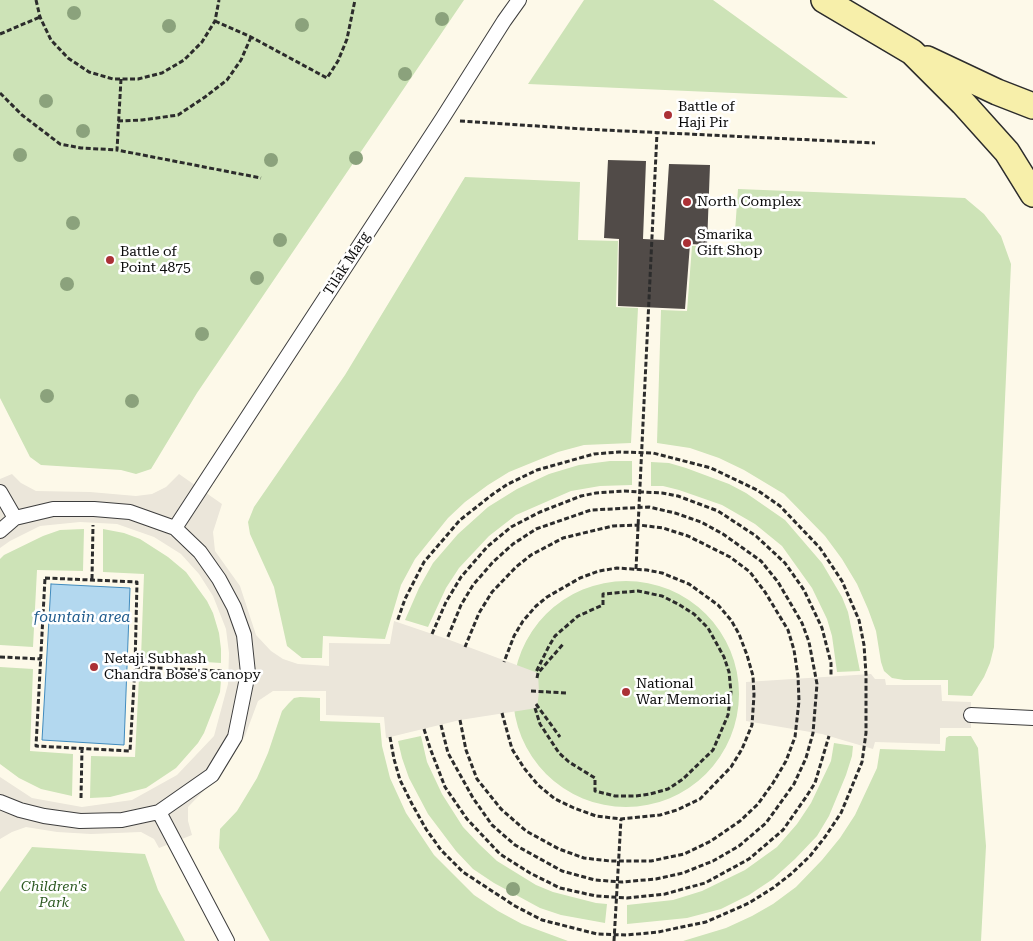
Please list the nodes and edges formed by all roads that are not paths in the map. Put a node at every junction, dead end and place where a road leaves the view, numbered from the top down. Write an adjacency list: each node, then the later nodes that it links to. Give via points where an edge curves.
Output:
1 (519, 0): 8 (street, Tilak Marg)
2 (824, 0): 3 (main road)
3 (912, 52): 4 (main road); 5 (main road, via 1007,152)
4 (1033, 106)
5 (1033, 194)
6 (0, 492): 7 (street)
7 (15, 518): 8 (street, via 53,509 94,509 130,512); 9 (street)
8 (175, 528): 13 (street, via 200,552 234,607 244,635 248,673 235,736 212,775)
9 (0, 531)
10 (971, 715): 11 (street)
11 (1033, 718)
12 (0, 802): 13 (street, via 44,816 80,821 122,820)
13 (160, 812): 14 (street)
14 (226, 941)

